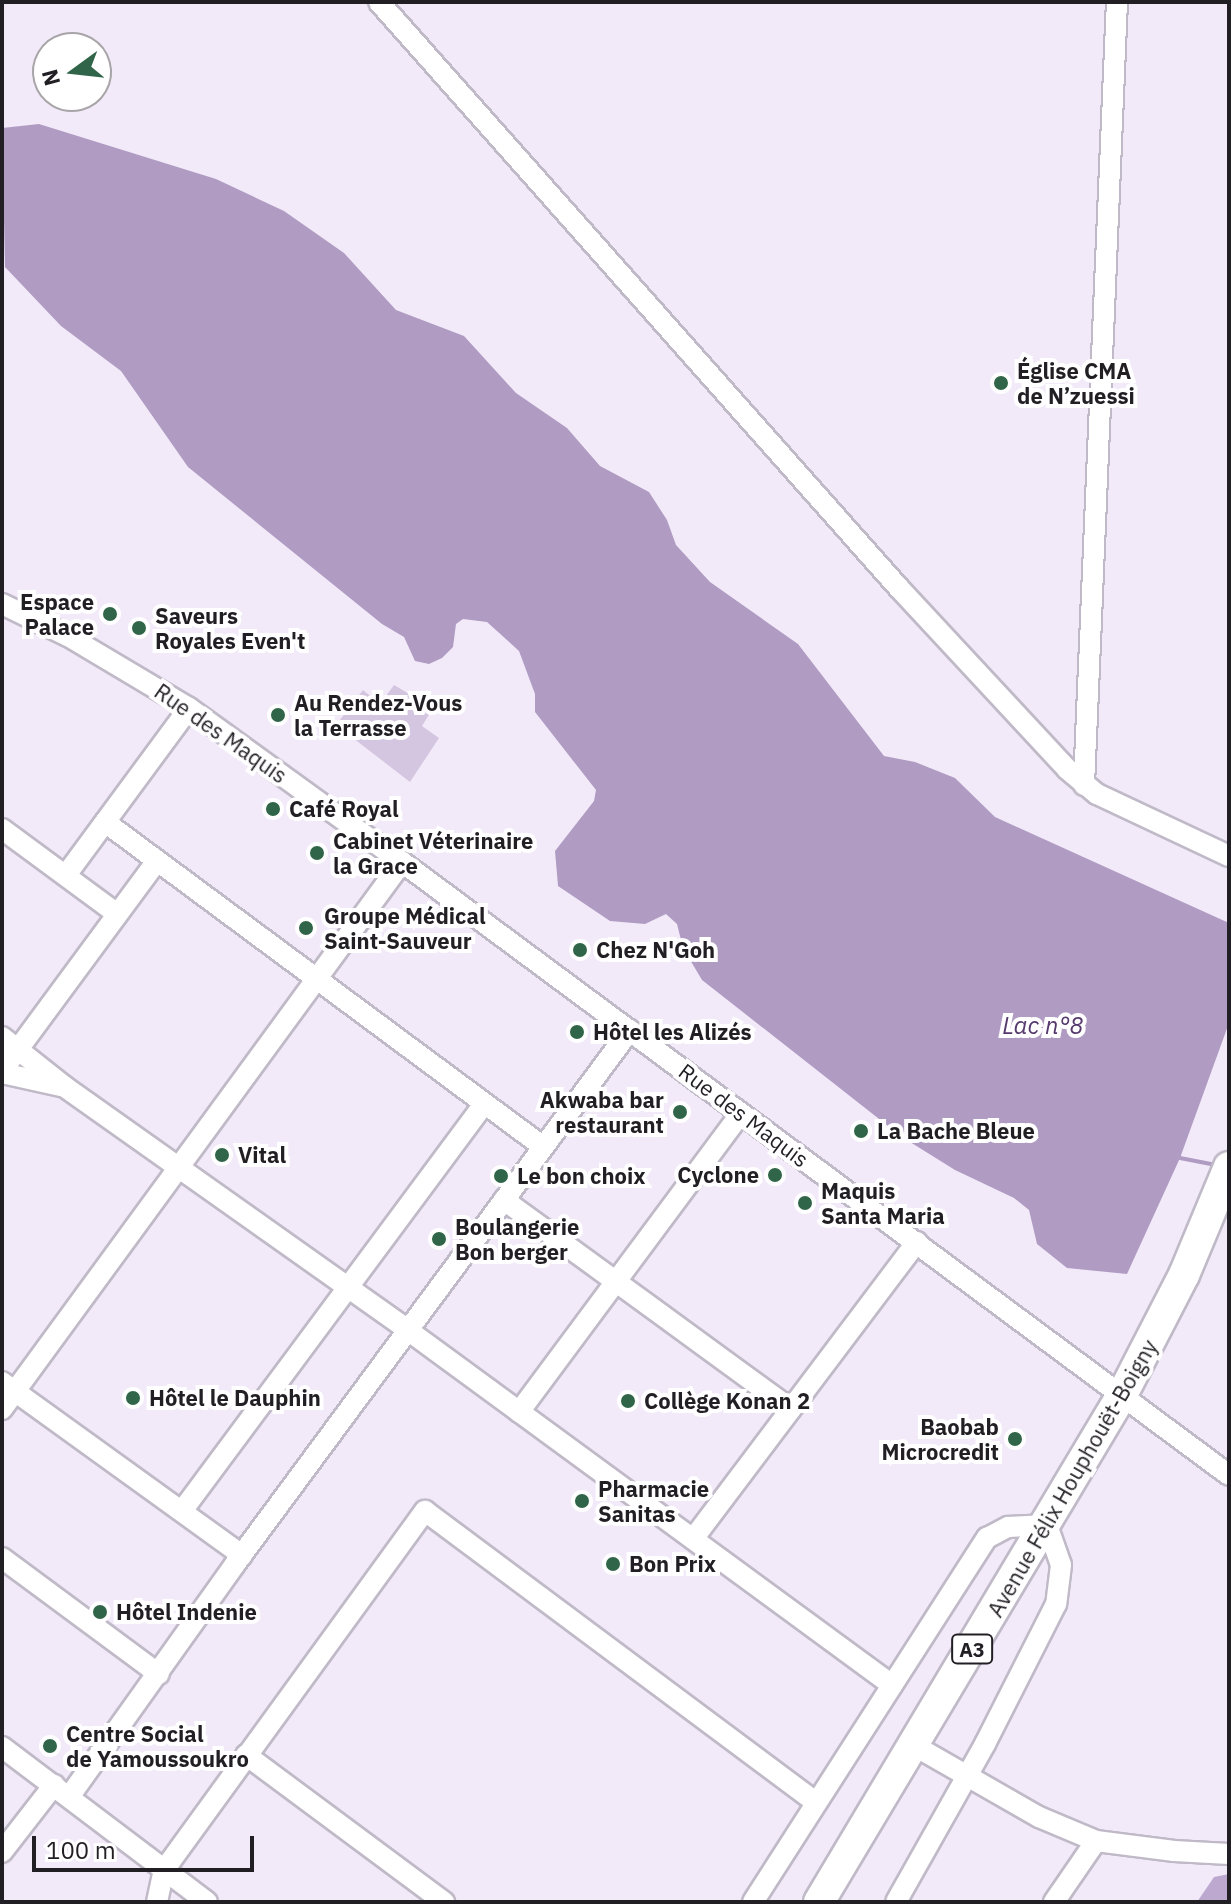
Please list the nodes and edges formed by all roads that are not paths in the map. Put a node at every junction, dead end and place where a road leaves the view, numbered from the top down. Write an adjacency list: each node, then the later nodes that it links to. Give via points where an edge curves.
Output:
1 (379, 2): 5 (street, via 899,588)
2 (1117, 2): 5 (street)
3 (2, 604): 4 (street, Rue des Maquis, via 68,636)
4 (189, 708): 6 (street); 10 (street, Rue des Maquis)
5 (1084, 785): 8 (street)
6 (105, 822): 9 (street); 11 (street)
7 (2, 829): 11 (street)
8 (1229, 856)
9 (156, 862): 12 (street); 13 (street)
10 (402, 862): 13 (street); 14 (street, Rue des Maquis)
11 (66, 875): 12 (street)
12 (116, 913): 15 (street)
13 (316, 981): 18 (street); 21 (street)
14 (630, 1030): 19 (street, Rue des Maquis); 20 (street)
15 (10, 1043): 16 (street); 17 (street)
16 (2, 1072): 17 (street)
17 (65, 1087): 21 (street)
18 (484, 1104): 20 (street); 26 (street)
19 (741, 1113): 24 (street, Rue des Maquis); 25 (street)
20 (542, 1146): 23 (street)
21 (177, 1165): 26 (street); 28 (street)
22 (1229, 1167): 29 (highway, Avenue Félix Houphouët-Boigny / A3, via 1184,1275)
23 (504, 1200): 25 (street); 27 (street)
24 (917, 1242): 29 (street, Rue des Maquis); 30 (street)
25 (614, 1282): 30 (street); 31 (street)
26 (350, 1289): 27 (street); 33 (street)
27 (409, 1331): 31 (street); 36 (street)
28 (6, 1394): 33 (street)
29 (1122, 1395): 32 (street, Rue des Maquis); 34 (highway, Avenue Félix Houphouët-Boigny / A3)
30 (791, 1409): 35 (street)
31 (519, 1412): 35 (street)
32 (1229, 1475)
33 (182, 1511): 36 (street)
34 (1047, 1525): 39 (street, via 1018,1525 987,1538); 40 (highway, Avenue Félix Houphouët-Boigny / A3); 43 (street, via 1061,1565 1056,1604)
35 (693, 1539): 39 (street)
36 (242, 1555): 38 (street)
37 (2, 1558): 38 (street)
38 (159, 1674): 44 (street)
39 (892, 1685): 45 (street)
40 (915, 1746): 43 (street); 54 (highway, Avenue Félix Houphouët-Boigny / A3)
41 (2, 1747): 44 (street)
42 (246, 1755): 45 (street, via 425,1511); 49 (street); 52 (street)
43 (968, 1777): 46 (street, via 1039,1817); 55 (street)
44 (62, 1791): 47 (street); 49 (street)
45 (816, 1802): 53 (street)
46 (1096, 1841): 48 (street); 56 (street)
47 (2, 1852)
48 (1229, 1854)
49 (164, 1870): 50 (street); 51 (street)
50 (157, 1902)
51 (207, 1902)
52 (444, 1902)
53 (753, 1902)
54 (819, 1902)
55 (896, 1902)
56 (1054, 1902)

